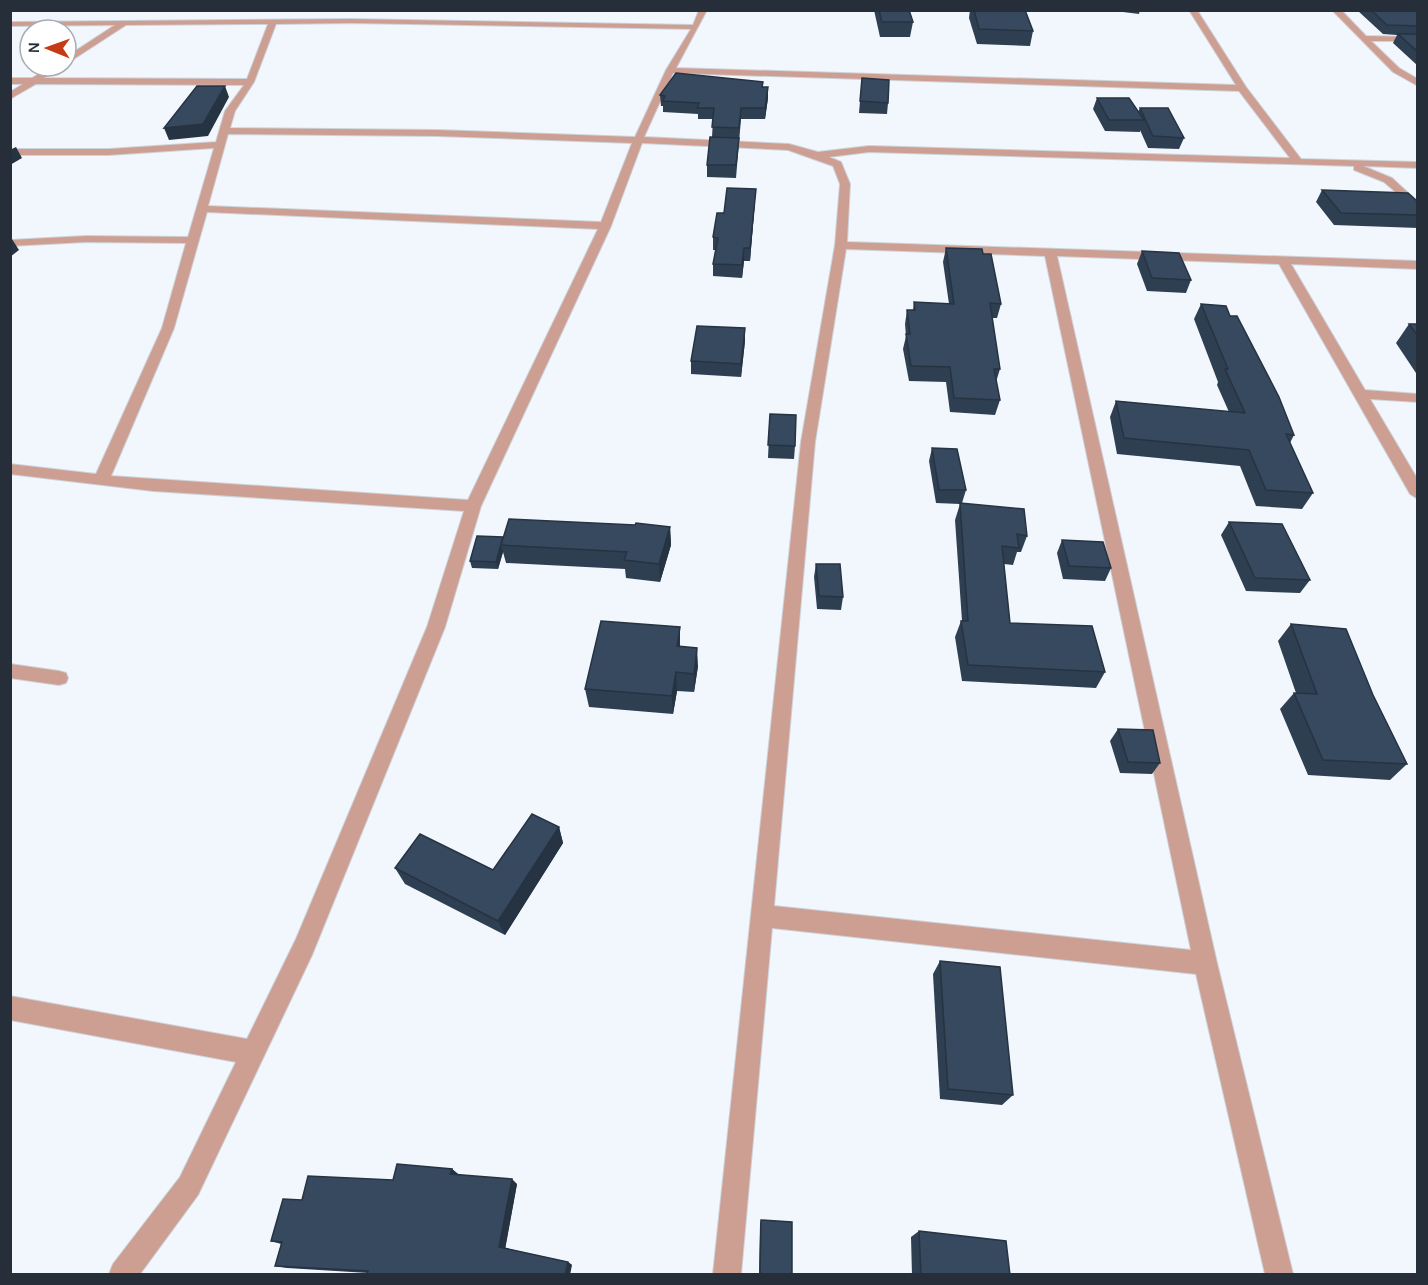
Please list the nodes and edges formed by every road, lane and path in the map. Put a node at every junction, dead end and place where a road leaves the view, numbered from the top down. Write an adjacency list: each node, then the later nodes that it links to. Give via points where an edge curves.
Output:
1 (363, 10): 6 (street)
2 (1193, 10): 18 (street)
3 (1336, 10): 9 (street)
4 (699, 19): 6 (street); 12 (street)
5 (273, 21): 6 (street); 7 (street); 16 (street)
6 (351, 21)
7 (126, 22): 8 (street); 11 (street)
8 (10, 24)
9 (1364, 38): 10 (street); 17 (street, via 1396,70)
10 (1418, 39)
11 (78, 53)
12 (670, 70): 18 (street); 21 (street)
13 (39, 78): 15 (street)
14 (10, 81): 15 (street)
15 (34, 81): 16 (street); 19 (street)
16 (250, 82): 20 (street, via 230,111)
17 (1418, 83)
18 (1242, 88): 25 (street)
19 (10, 96)
20 (226, 131): 21 (street); 22 (street)
21 (638, 140): 24 (street, via 789,147); 30 (street)
22 (221, 145): 23 (street, via 109,152); 29 (street)
23 (10, 152)
24 (817, 155): 25 (street, via 869,149); 33 (street, via 837,164 845,184)
25 (1298, 162): 26 (street)
26 (1339, 164): 27 (street); 28 (street, via 1388,180)
27 (1418, 165)
28 (1418, 208)
29 (204, 210): 30 (street); 31 (street)
30 (605, 226): 42 (street)
31 (195, 240): 32 (street); 40 (street, via 168,328)
32 (10, 243)
33 (841, 245): 34 (street); 45 (street, via 808,442)
34 (1051, 254): 35 (street); 46 (street)
35 (1284, 262): 36 (street); 37 (street)
36 (1418, 265)
37 (1362, 394): 38 (street); 41 (street)
38 (1418, 398)
39 (10, 469): 40 (street)
40 (101, 481): 42 (street)
41 (1418, 494)
42 (473, 506): 48 (street, via 436,627 304,947)
43 (10, 671): 44 (street)
44 (59, 678)
45 (763, 916): 46 (street); 50 (street)
46 (1205, 963): 51 (street)
47 (10, 1008): 48 (street)
48 (253, 1053): 49 (street, via 189,1186)
49 (123, 1275)
50 (728, 1275)
51 (1280, 1275)

